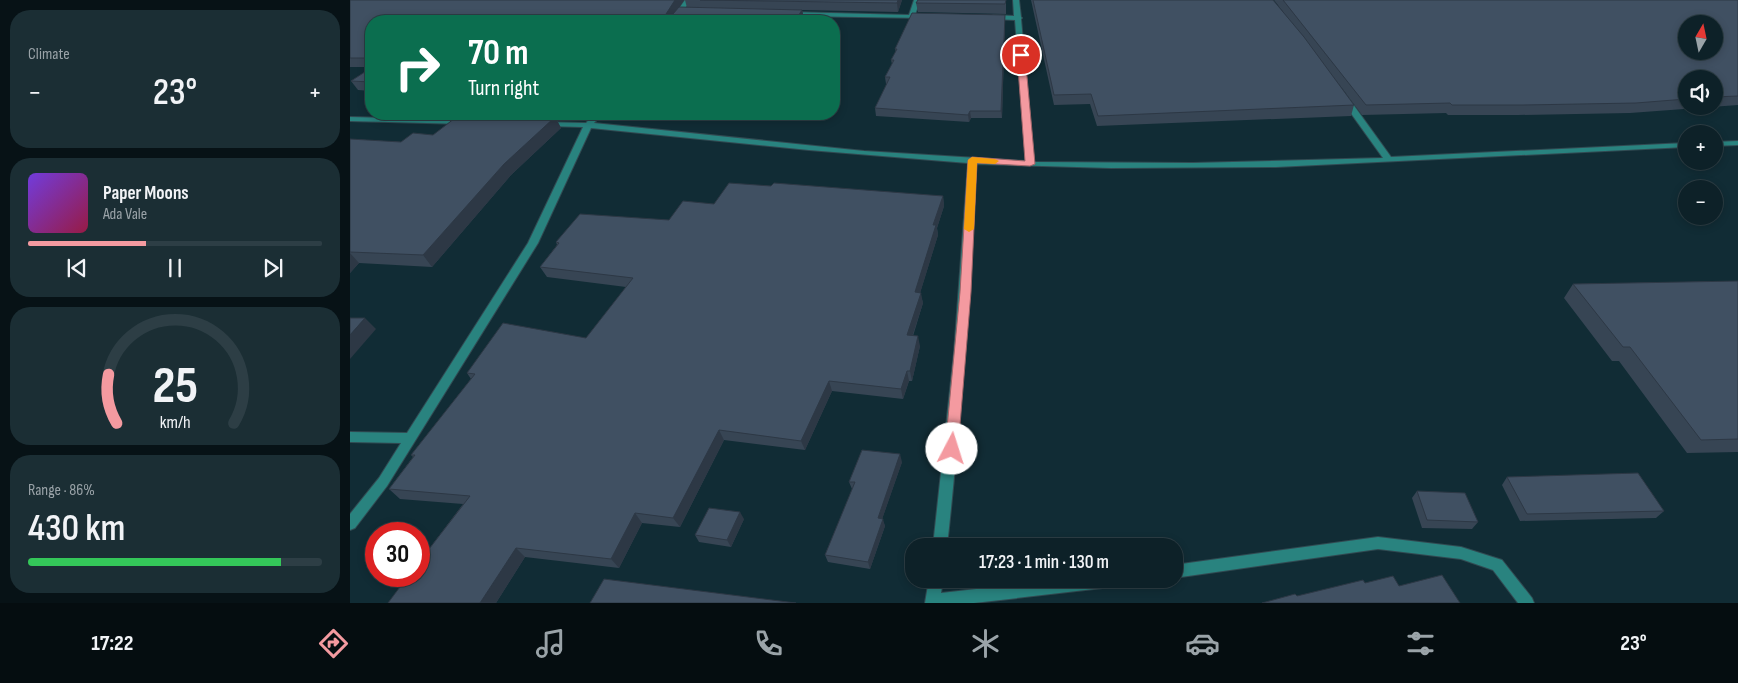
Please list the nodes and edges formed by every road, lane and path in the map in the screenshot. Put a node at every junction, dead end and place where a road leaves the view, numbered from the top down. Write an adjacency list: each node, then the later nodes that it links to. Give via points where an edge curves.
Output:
1 (688, 0): 4 (street)
2 (917, 0): 10 (street)
3 (1016, 0): 13 (street)
4 (680, 12): 5 (street); 7 (street)
5 (690, 12)
6 (787, 14): 8 (street)
7 (677, 15)
8 (828, 15)
9 (840, 15): 10 (street)
10 (911, 17): 11 (street)
11 (930, 17)
12 (990, 18): 13 (street)
13 (1019, 18): 27 (street)
14 (1339, 90): 26 (street)
15 (350, 119): 16 (street)
16 (365, 119)
17 (390, 120): 19 (street)
18 (593, 120): 21 (street)
19 (469, 122)
20 (539, 124): 21 (street)
21 (588, 125): 25 (street, via 869,154); 29 (street, via 533,243)
22 (1738, 143): 23 (street)
23 (1723, 144)
24 (1678, 145): 26 (street)
25 (972, 160): 27 (street); 31 (street, via 966,292)
26 (1389, 160): 27 (street, via 1206,165)
27 (1030, 164)
28 (350, 437): 29 (street)
29 (410, 438): 30 (street, via 383,482)
30 (350, 524)
31 (941, 538)
32 (1183, 571): 36 (street, via 1378,543 1461,553 1497,565)
33 (935, 588): 35 (street)
34 (1047, 588): 35 (street)
35 (933, 602)
36 (1527, 603)

